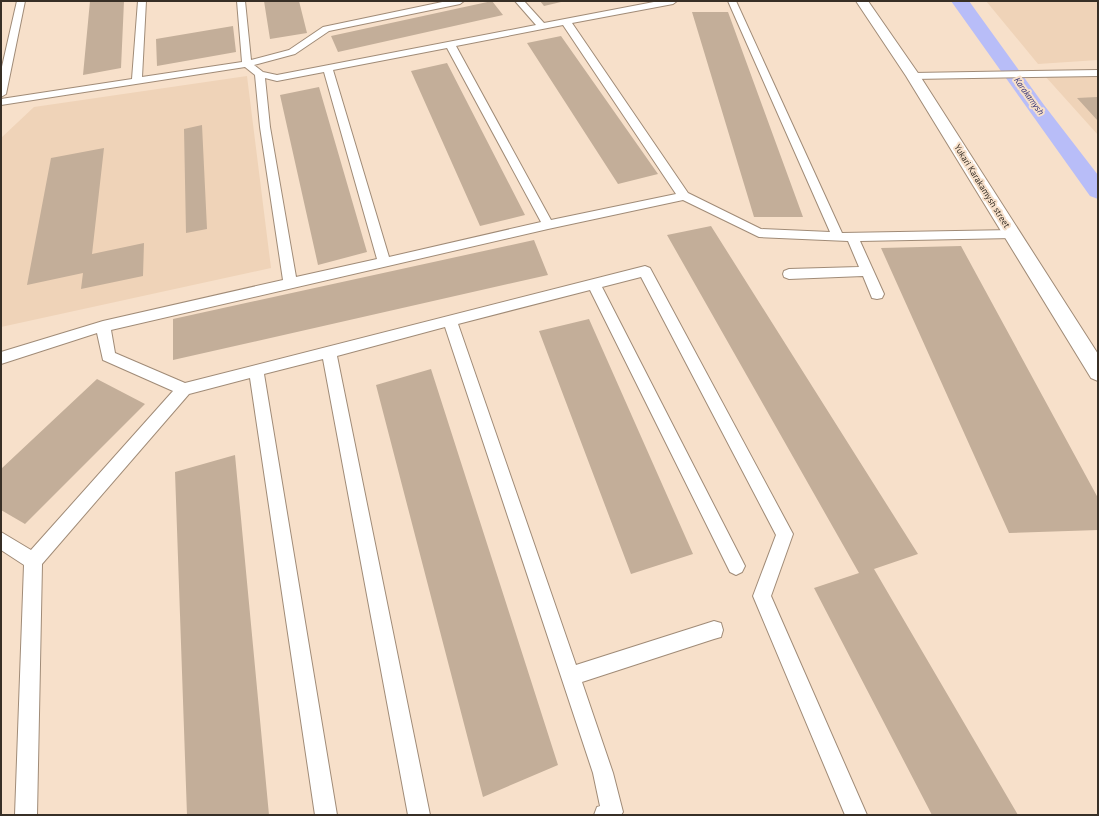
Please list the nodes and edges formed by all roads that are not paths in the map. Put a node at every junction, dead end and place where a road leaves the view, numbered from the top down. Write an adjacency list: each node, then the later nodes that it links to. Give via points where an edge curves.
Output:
1 (21, 1): 18 (lane)
2 (142, 1): 17 (lane)
3 (241, 1): 12 (lane)
4 (460, 1): 12 (lane, via 326,29 292,52)
5 (519, 1): 10 (lane)
6 (673, 1): 9 (lane)
7 (732, 1): 24 (lane)
8 (862, 1): 16 (street, Yukari Karakamysh street)
9 (566, 22): 10 (lane); 20 (lane)
10 (542, 26): 11 (lane)
11 (450, 44): 13 (lane); 21 (lane)
12 (247, 64): 15 (lane); 17 (lane)
13 (328, 68): 15 (lane, via 277,78); 25 (lane)
14 (1098, 72): 16 (lane)
15 (260, 74): 28 (lane, via 271,172)
16 (913, 76): 22 (street, Yukari Karakamysh street)
17 (137, 80): 19 (lane)
18 (1, 94)
19 (1, 102)
20 (684, 196): 21 (lane); 24 (lane, via 759,234)
21 (548, 225): 25 (lane)
22 (1013, 234): 23 (lane); 36 (street, Yukari Karakamysh street)
23 (852, 236): 24 (lane); 26 (lane)
24 (838, 237)
25 (384, 262): 28 (lane)
26 (867, 271): 27 (lane); 30 (lane)
27 (789, 274)
28 (290, 283): 32 (lane)
29 (594, 284): 31 (lane); 40 (lane); 47 (lane, via 645,271 785,534 762,596)
30 (877, 294)
31 (450, 321): 33 (lane); 42 (lane)
32 (103, 326): 34 (lane); 37 (lane, via 108,356)
33 (329, 352): 35 (lane); 46 (lane)
34 (1, 358)
35 (256, 371): 37 (lane); 45 (lane)
36 (1098, 372)
37 (184, 389): 39 (lane)
38 (1, 540): 39 (lane)
39 (33, 561): 44 (lane)
40 (736, 566)
41 (714, 630): 42 (lane)
42 (570, 676): 43 (lane, via 604,773)
43 (610, 814)
44 (26, 815)
45 (326, 815)
46 (419, 815)
47 (856, 815)

